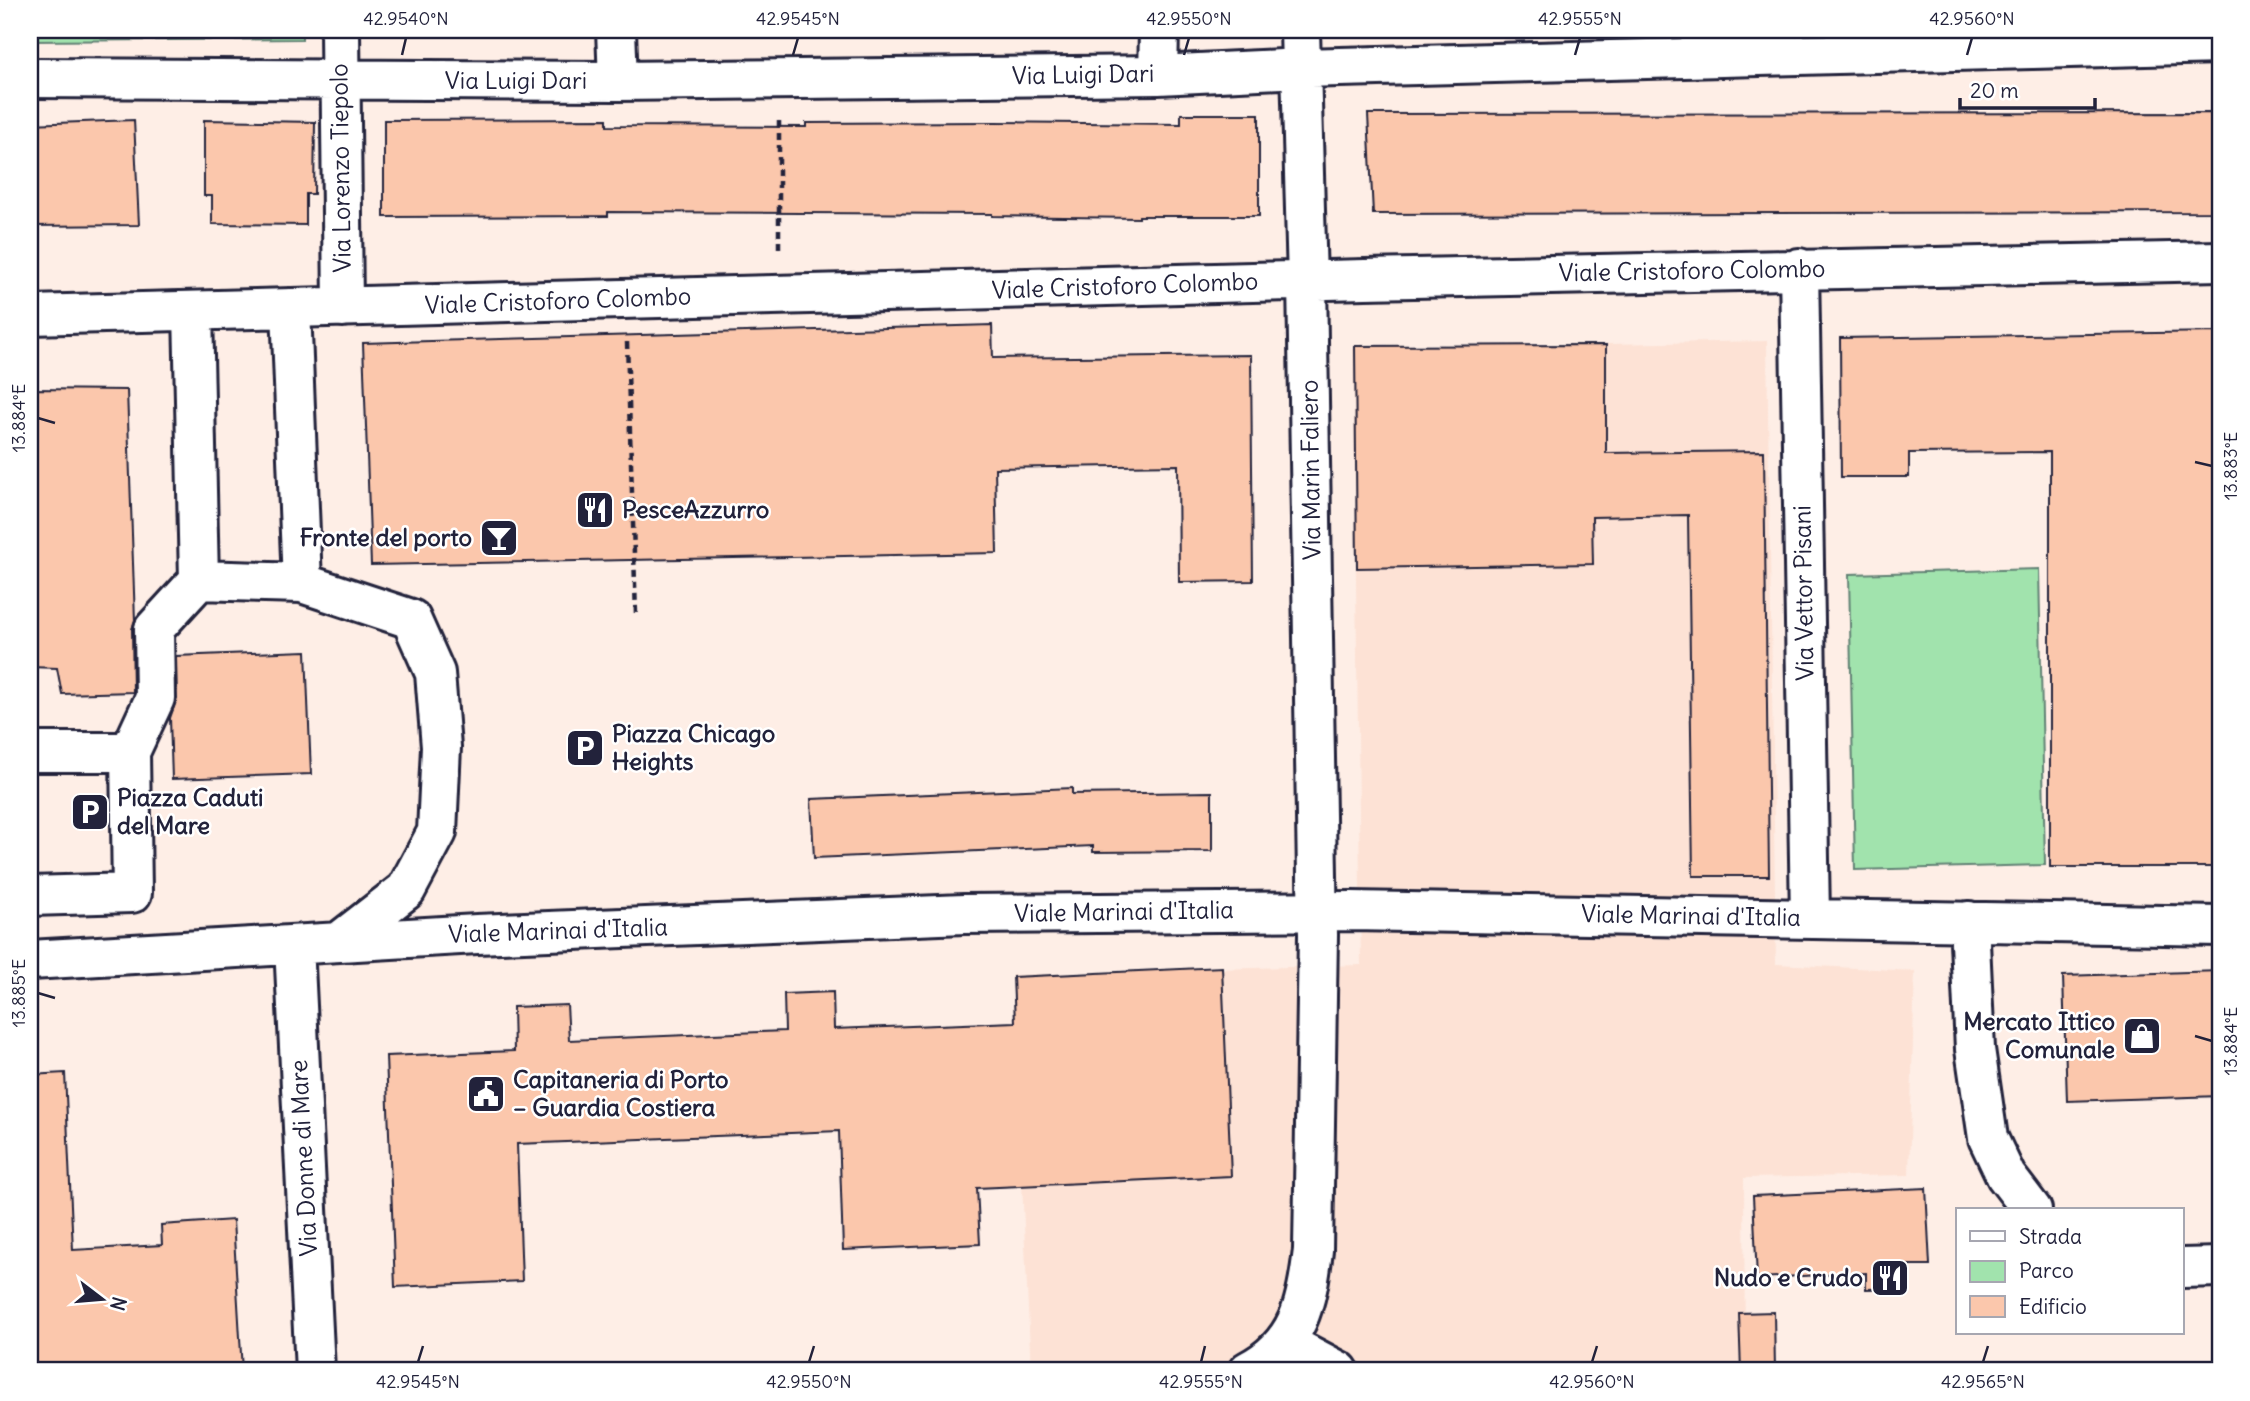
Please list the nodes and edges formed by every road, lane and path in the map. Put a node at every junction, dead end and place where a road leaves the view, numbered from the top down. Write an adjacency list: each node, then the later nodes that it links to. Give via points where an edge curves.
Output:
1 (340, 30): 10 (street, Via Lorenzo Tiepolo)
2 (616, 30): 11 (street)
3 (1159, 30): 7 (street)
4 (1300, 30): 6 (street, Via Marin Faliero)
5 (2220, 44): 6 (street, Via Luigi Dari)
6 (1301, 68): 7 (street, Via Luigi Dari); 14 (street, Via Marin Faliero)
7 (1158, 75): 9 (street, Via Luigi Dari)
8 (30, 78): 10 (street, Via Luigi Dari)
9 (778, 78): 11 (street, Via Luigi Dari); 15 (path)
10 (340, 80): 11 (street, Via Luigi Dari); 17 (street, Via Lorenzo Tiepolo)
11 (618, 81)
12 (2220, 261): 13 (street, Viale Cristoforo Colombo)
13 (1799, 268): 14 (street, Viale Cristoforo Colombo); 29 (street, Via Vettor Pisani)
14 (1307, 281): 15 (street, Viale Cristoforo Colombo); 28 (street, Via Marin Faliero)
15 (780, 295): 16 (street, Viale Cristoforo Colombo)
16 (626, 299): 17 (street, Viale Cristoforo Colombo); 23 (path)
17 (343, 307): 18 (street, Viale Cristoforo Colombo)
18 (291, 308): 19 (street, Viale Cristoforo Colombo); 22 (street)
19 (193, 311): 20 (street, Viale Cristoforo Colombo); 21 (street)
20 (30, 315)
21 (199, 580): 22 (street); 25 (street, via 154,629 155,698)
22 (302, 583): 32 (street, via 411,619 435,673 441,747 437,832 406,890)
23 (636, 614)
24 (30, 752): 25 (street)
25 (130, 752): 26 (street)
26 (132, 893): 27 (street); 34 (street)
27 (30, 896)
28 (1318, 911): 29 (street, Viale Marinai d'Italia); 32 (street, Viale Marinai d'Italia, via 964,914); 39 (street, Via Marin Faliero, via 1313,1250 1308,1289)
29 (1810, 918): 30 (street, Viale Marinai d'Italia)
30 (1969, 921): 31 (street, Viale Marinai d'Italia); 36 (street, via 1975,1049 1988,1138 2006,1175)
31 (2220, 926)
32 (339, 942): 33 (street, Viale Marinai d'Italia)
33 (294, 945): 34 (street, Viale Marinai d'Italia); 40 (street, Via Donne di Mare)
34 (133, 954): 35 (street, Viale Marinai d'Italia)
35 (30, 960)
36 (2031, 1208)
37 (2184, 1268): 38 (street)
38 (2220, 1268)
39 (1286, 1343): 41 (street); 42 (street)
40 (315, 1371)
41 (1248, 1371)
42 (1339, 1371)

